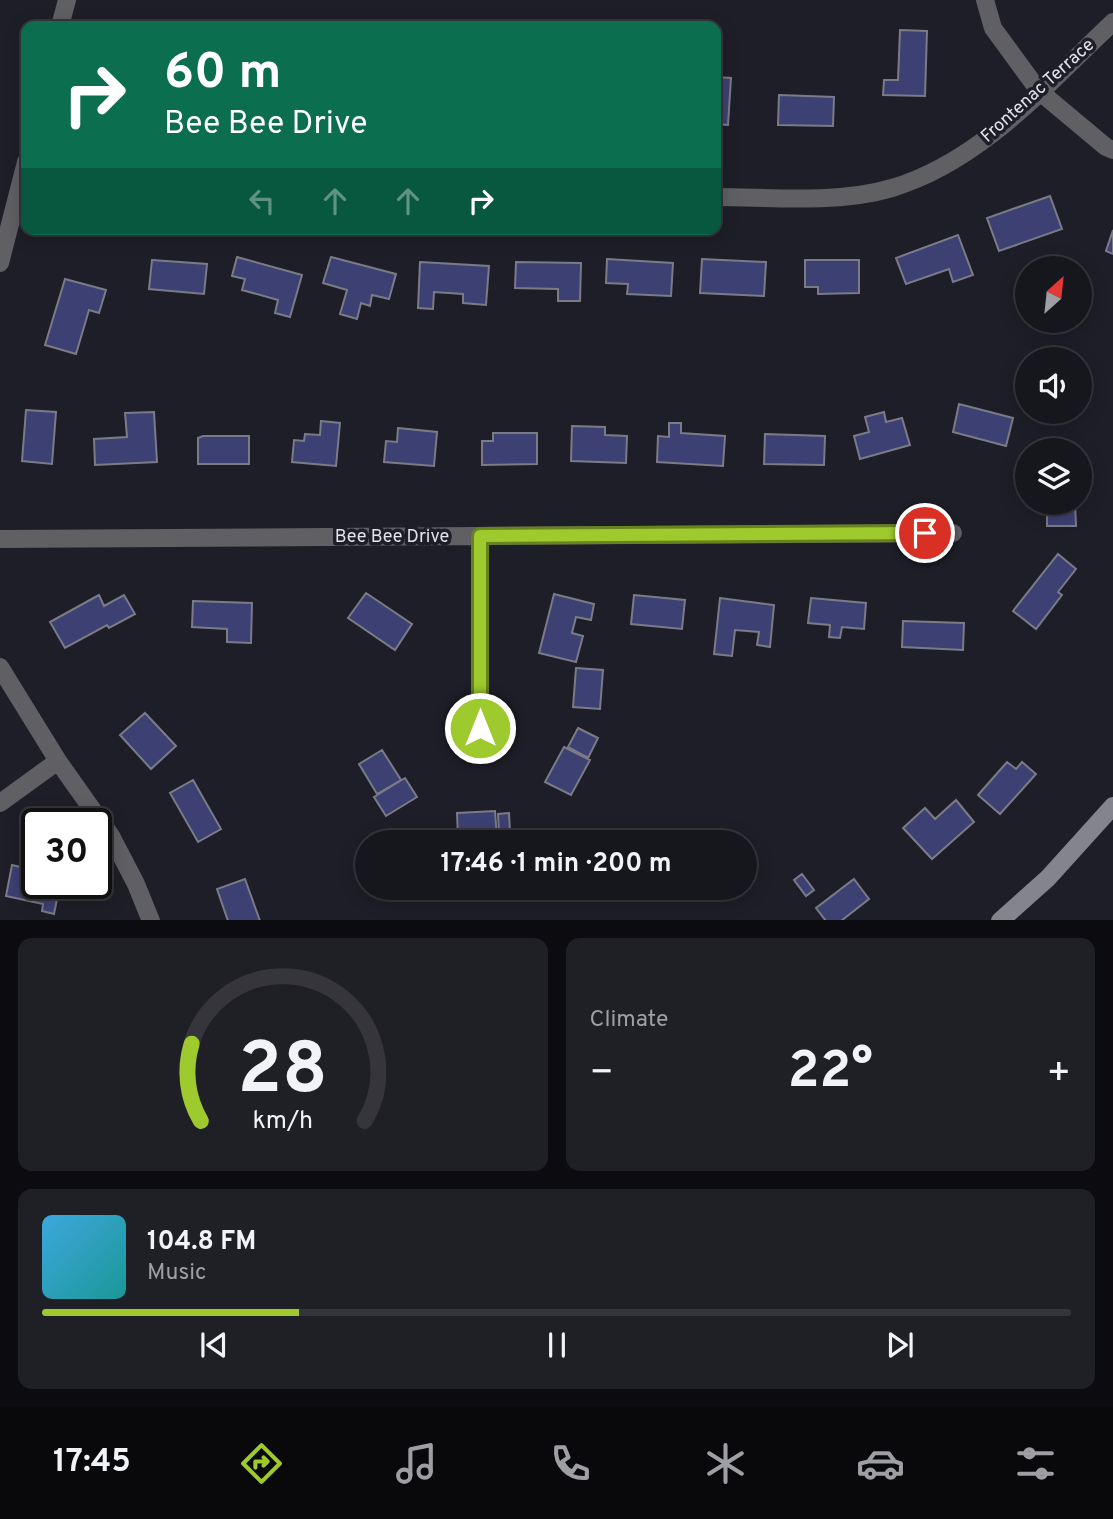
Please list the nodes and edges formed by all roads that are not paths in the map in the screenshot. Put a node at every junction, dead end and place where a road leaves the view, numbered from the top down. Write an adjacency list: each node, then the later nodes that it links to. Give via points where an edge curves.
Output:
1 (67, 0): 3 (street)
2 (985, 0): 5 (street, via 993,28)
3 (61, 21)
4 (1113, 22): 5 (street, Frontenac Terrace)
5 (1039, 91): 6 (street); 7 (street, Frontenac Terrace, via 995,132 944,167 891,188 834,198)
6 (1113, 150)
7 (721, 197)
8 (21, 198): 9 (street)
9 (0, 263)
10 (953, 533): 11 (street, Bee Bee Drive)
11 (480, 536): 12 (street, Bee Bee Drive); 14 (street)
12 (0, 539)
13 (0, 667): 15 (street)
14 (480, 728)
15 (58, 761): 16 (street); 18 (street, via 111,836)
16 (0, 803)
17 (1113, 806): 19 (main road, via 1048,878)
18 (151, 920)
19 (1000, 920)

